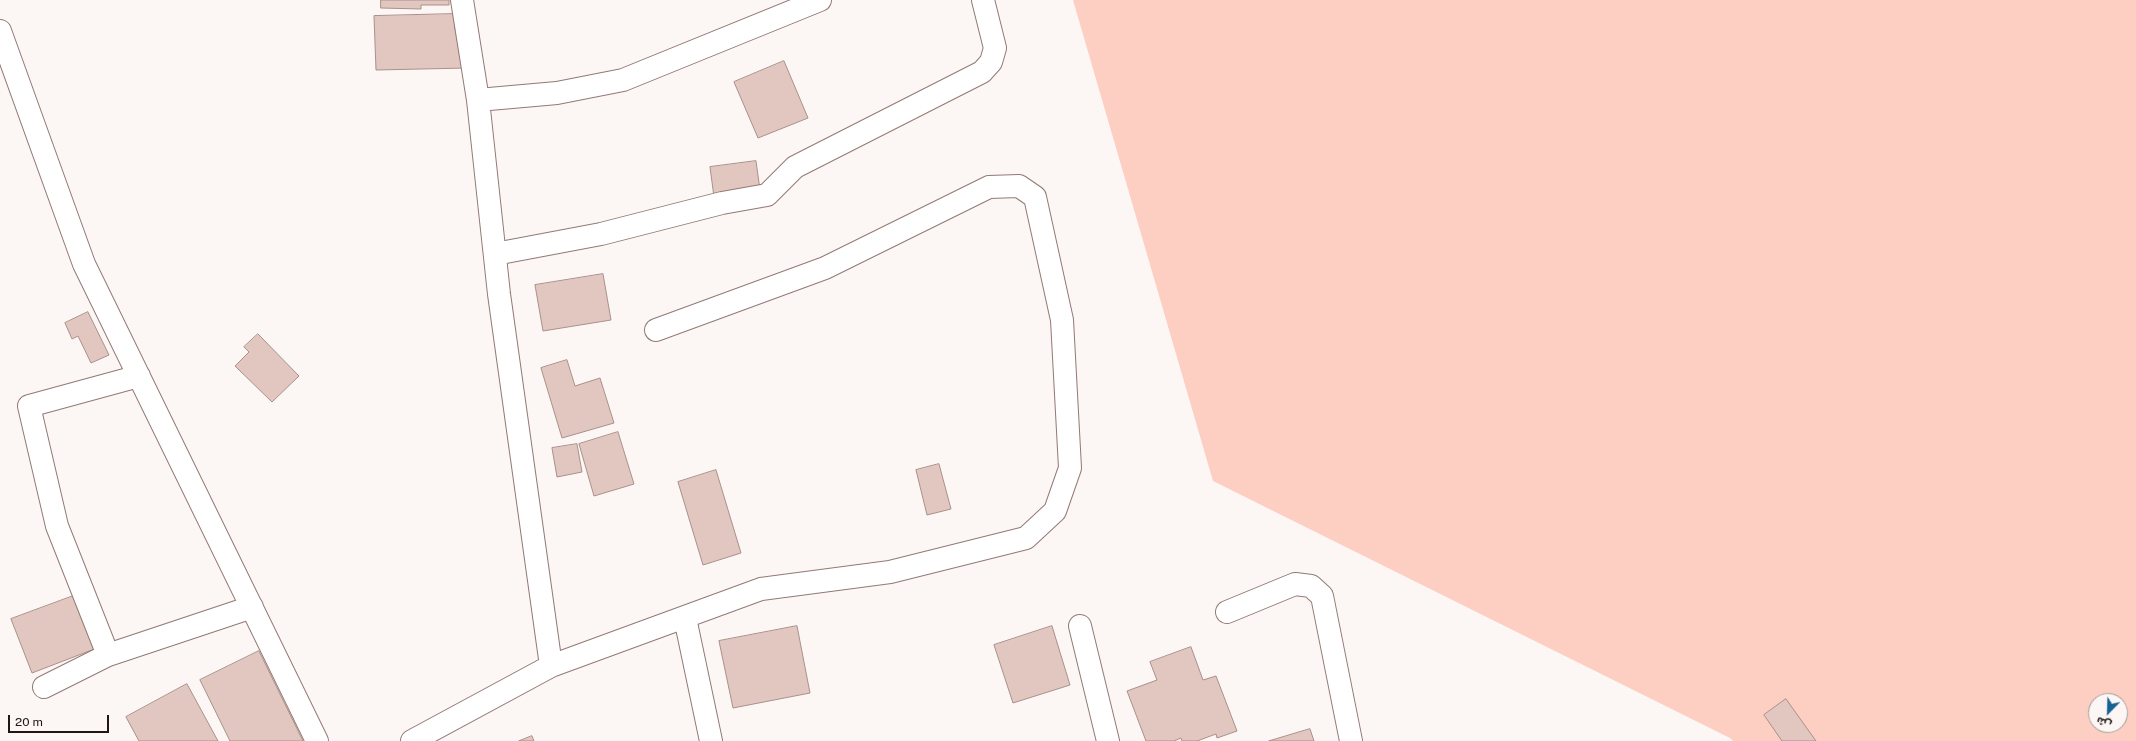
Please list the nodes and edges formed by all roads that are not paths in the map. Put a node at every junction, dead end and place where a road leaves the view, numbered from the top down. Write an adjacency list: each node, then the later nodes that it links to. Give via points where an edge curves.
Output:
1 (462, 0): 5 (street)
2 (820, 0): 5 (street, via 623,80 557,93)
3 (983, 0): 6 (street, via 995,48 991,62 982,72 795,167 767,195 722,203 601,234)
4 (0, 31): 8 (street, via 84,264)
5 (478, 100): 6 (street)
6 (495, 254): 14 (street)
7 (656, 330): 11 (street, via 825,268 989,187 1020,186 1035,197 1062,320 1070,468 1055,511 1026,538 890,572 762,589)
8 (138, 376): 9 (street); 13 (street, via 29,406 57,526)
9 (252, 607): 13 (street); 16 (street)
10 (1227, 612): 20 (street, via 1295,584 1311,586 1322,596)
11 (685, 618): 14 (street); 18 (street)
12 (1080, 626): 19 (street)
13 (108, 655): 15 (street)
14 (551, 666): 17 (street)
15 (44, 686)
16 (317, 741)
17 (412, 741)
18 (712, 741)
19 (1108, 741)
20 (1351, 741)

